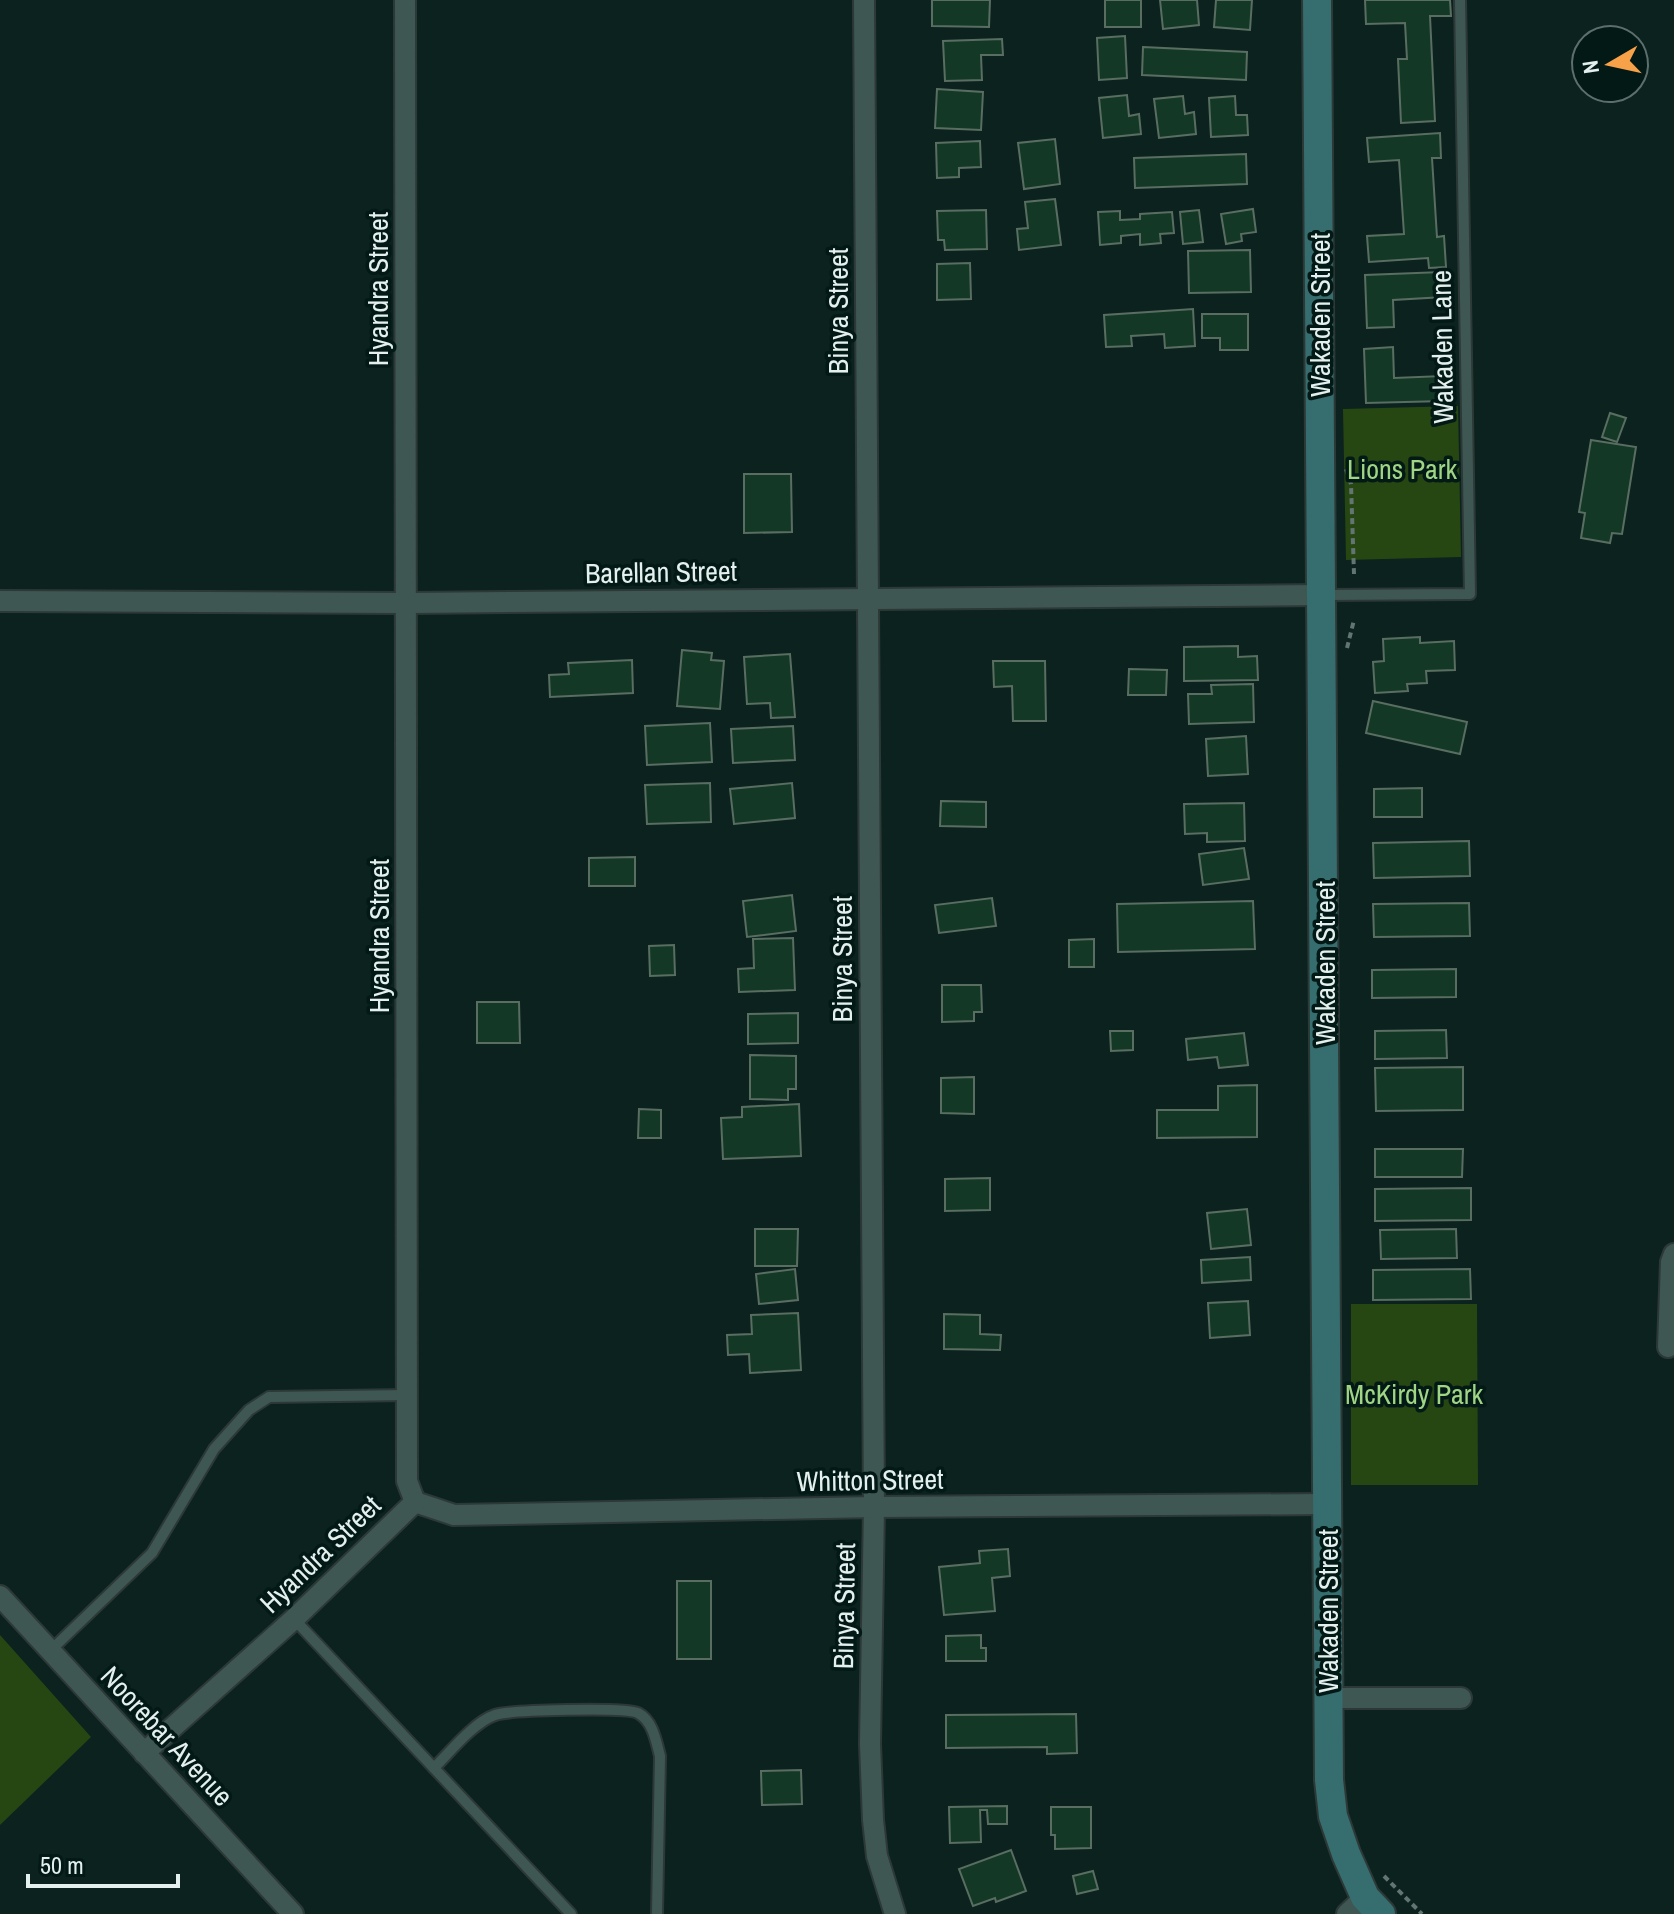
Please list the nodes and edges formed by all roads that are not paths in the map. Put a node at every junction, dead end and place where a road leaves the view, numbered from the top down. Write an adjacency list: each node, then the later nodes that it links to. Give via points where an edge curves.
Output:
1 (405, 0): 8 (street, Hyandra Street)
2 (864, 0): 6 (street, Binya Street)
3 (1317, 0): 5 (street, Wakaden Street)
4 (1460, 0): 5 (lane, Wakaden Lane, via 1470,594)
5 (1323, 595): 6 (street, Barellan Street); 13 (street, Wakaden Street)
6 (867, 598): 8 (street, Barellan Street); 14 (street, Binya Street)
7 (0, 601): 8 (street, Barellan Street)
8 (407, 603): 11 (street, Hyandra Street)
9 (1674, 1254): 10 (street)
10 (1668, 1347)
11 (407, 1395): 12 (street, Hyandra Street, via 407,1481); 17 (lane, via 269,1397 249,1410 214,1449 152,1553)
12 (415, 1502): 14 (street, Whitton Street, via 454,1515); 16 (street, Hyandra Street)
13 (1327, 1504): 14 (street, Whitton Street); 18 (street, Wakaden Street)
14 (874, 1507): 26 (street, Binya Street, via 873,1820 877,1856)
15 (0, 1596): 17 (street, Noorebar Avenue)
16 (294, 1619): 20 (street, Hyandra Street); 21 (lane)
17 (50, 1651): 20 (street, Noorebar Avenue)
18 (1327, 1698): 19 (street); 22 (street, Wakaden Street, via 1333,1816)
19 (1461, 1698)
20 (144, 1753): 23 (street, Noorebar Avenue)
21 (434, 1768): 24 (lane); 25 (lane, via 495,1715 614,1710 640,1714 654,1730 660,1756)
22 (1364, 1908)
23 (293, 1914)
24 (571, 1914)
25 (657, 1914)
26 (895, 1914)

